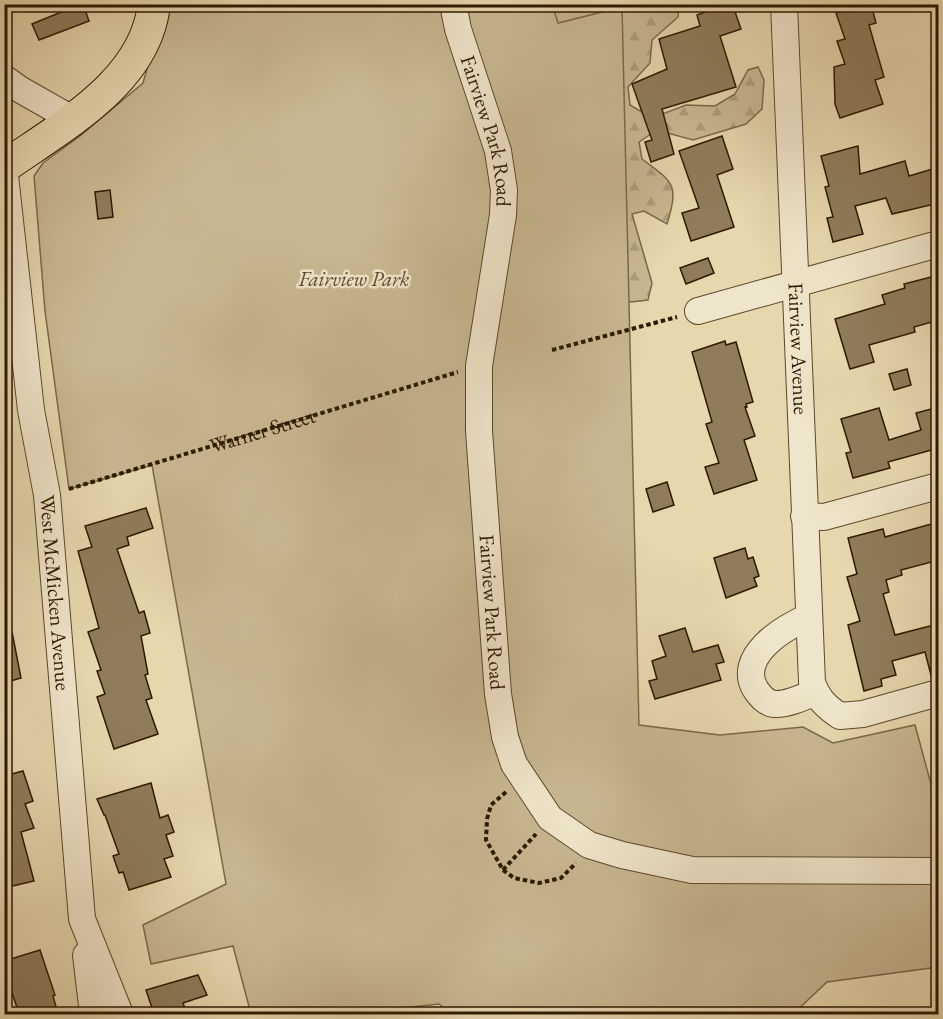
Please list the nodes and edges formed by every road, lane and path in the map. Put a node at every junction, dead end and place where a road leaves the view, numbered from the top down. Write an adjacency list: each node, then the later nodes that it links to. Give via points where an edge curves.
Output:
1 (154, 4): 5 (main road, via 141,50 97,101)
2 (453, 4): 12 (street, Fairview Park Road, via 498,151 504,190)
3 (784, 4): 9 (street, Fairview Avenue)
4 (4, 78): 5 (street)
5 (72, 119): 6 (main road)
6 (4, 167): 8 (street, West McMicken Avenue)
7 (939, 244): 9 (street)
8 (9, 247): 14 (street, West McMicken Avenue)
9 (794, 283): 10 (street); 15 (street, Fairview Avenue)
10 (698, 311): 11 (path)
11 (552, 350)
12 (479, 366): 14 (path, Warner Street); 19 (street, Fairview Park Road, via 479,430 498,694 505,737)
13 (939, 486): 15 (street, via 824,517)
14 (47, 495): 24 (street, West McMicken Avenue)
15 (804, 516): 16 (street, Fairview Avenue)
16 (809, 617): 17 (street, Fairview Avenue); 17 (street, via 792,623 770,640 750,670 762,699 775,704)
17 (815, 692): 18 (street, via 840,716)
18 (939, 693)
19 (521, 777): 21 (street, Fairview Park Road, via 550,818); 22 (path, via 491,805 487,819 486,840)
20 (529, 842): 22 (path)
21 (590, 845): 22 (path, via 561,878 539,883 514,878); 23 (street, Fairview Park Road, via 692,870)
22 (503, 870)
23 (939, 872)
24 (82, 920): 25 (street); 26 (street, West McMicken Avenue)
25 (93, 1014)
26 (120, 1014)

